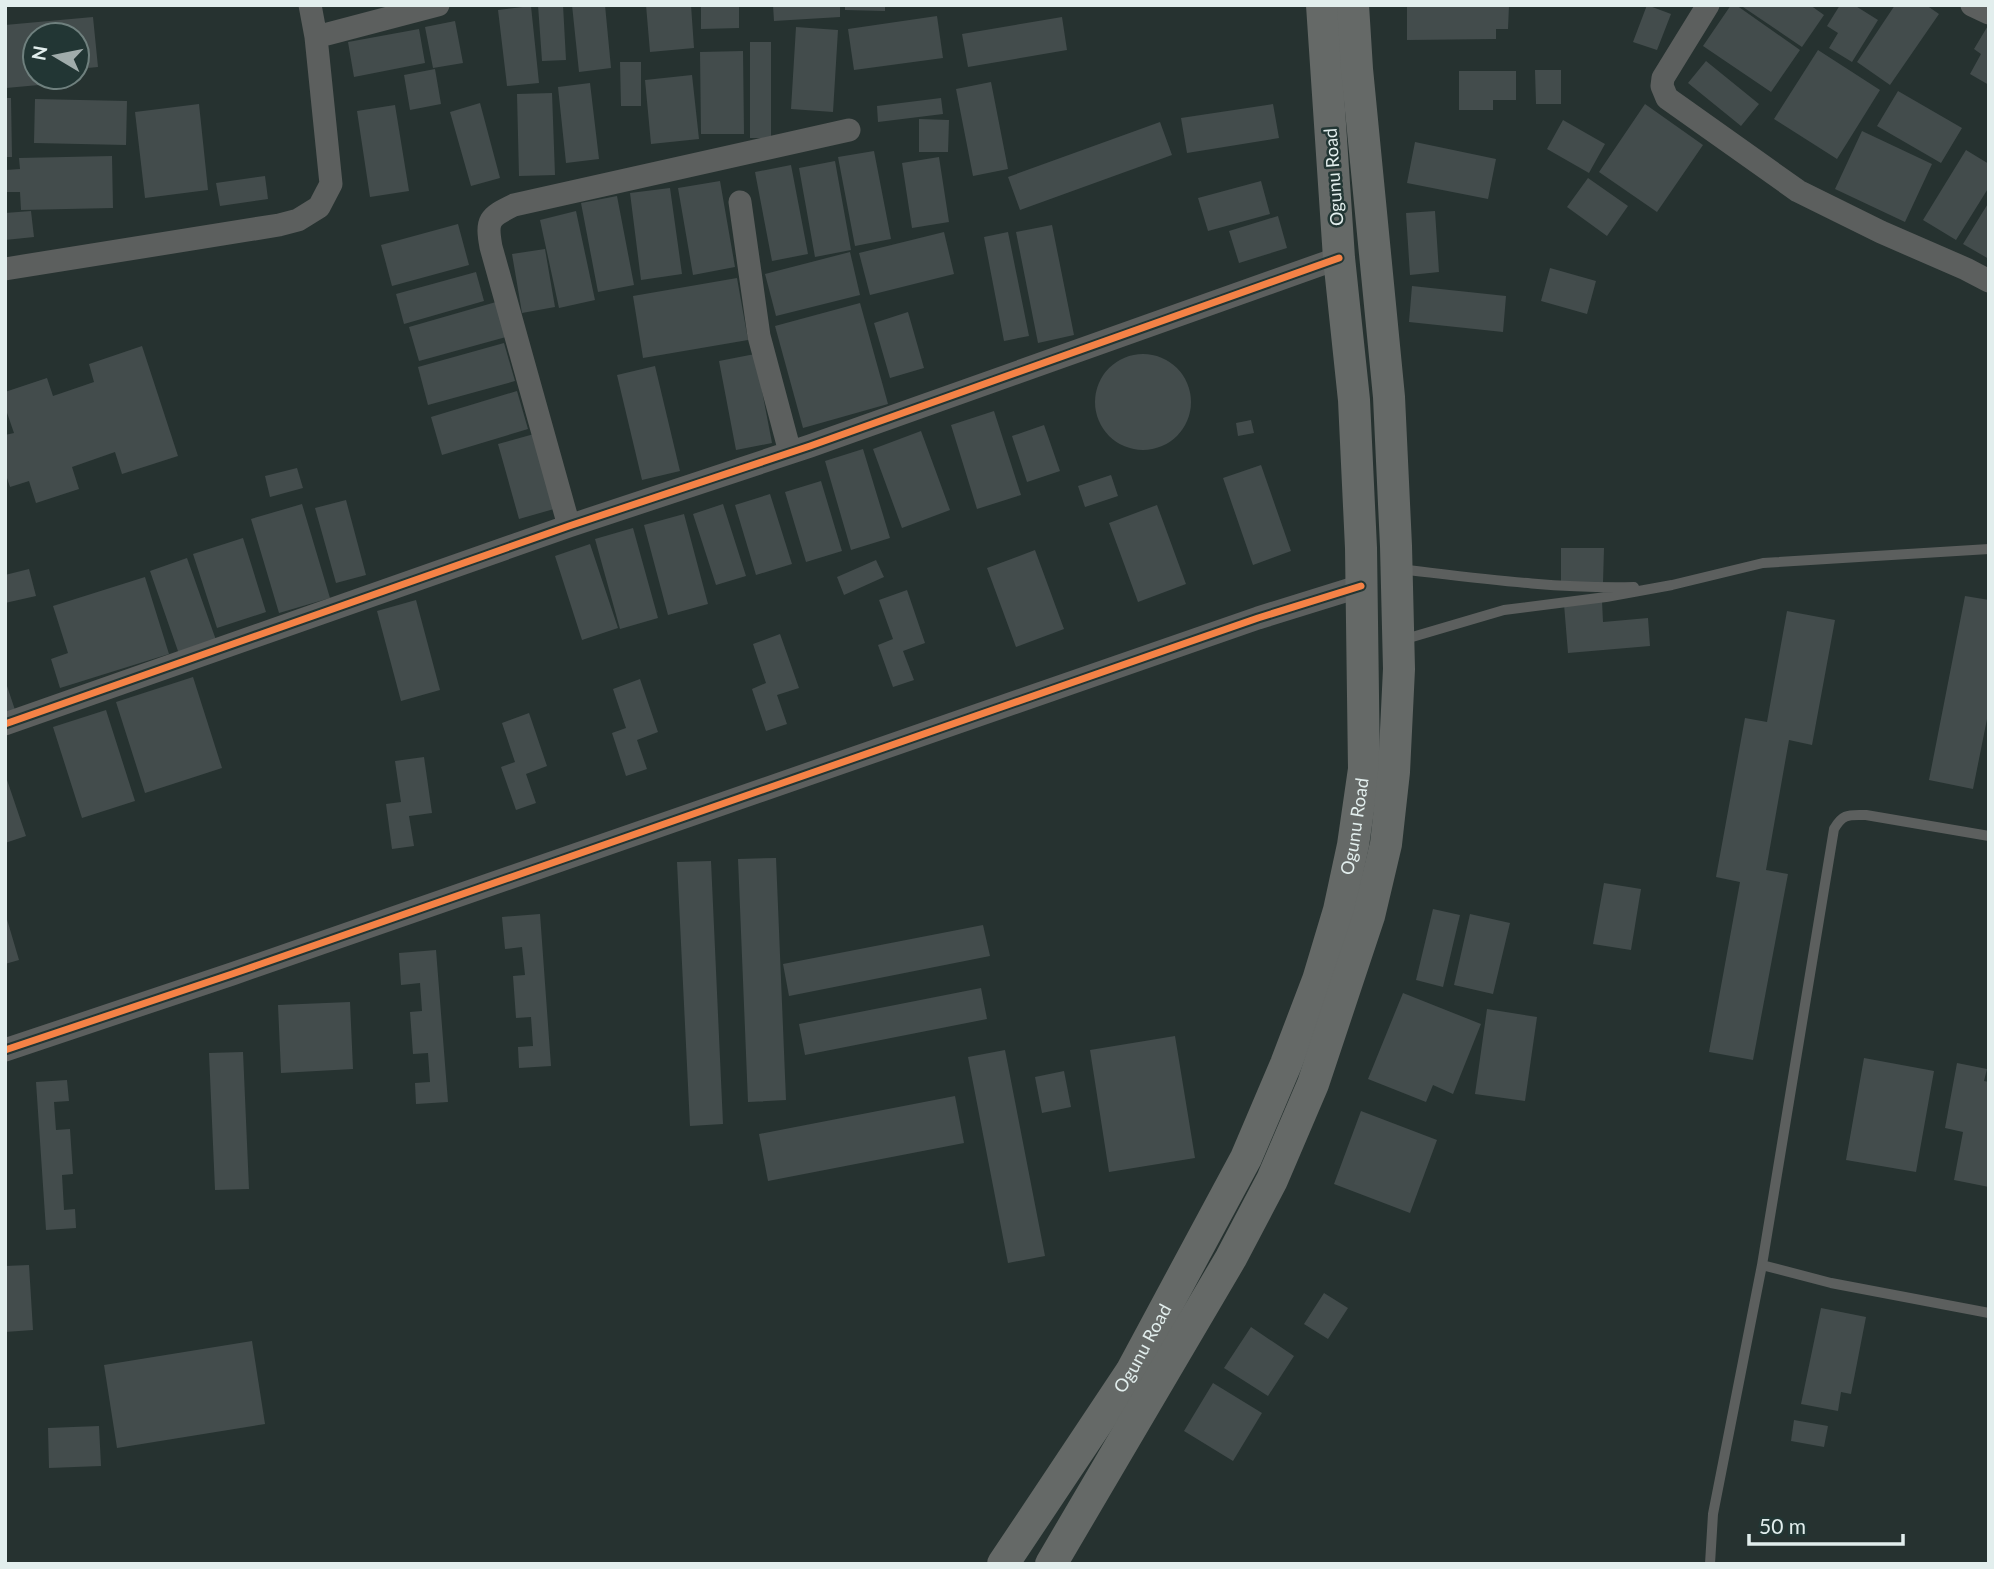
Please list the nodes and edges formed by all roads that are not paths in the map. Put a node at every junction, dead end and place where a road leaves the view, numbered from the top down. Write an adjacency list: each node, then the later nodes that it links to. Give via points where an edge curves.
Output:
1 (310, 5): 8 (street)
2 (438, 5): 8 (street)
3 (1322, 5): 11 (main road, Ogunu Road)
4 (1353, 5): 17 (main road, Ogunu Road, via 1389,397)
5 (1708, 5): 13 (street, via 1663,78 1661,86 1667,98 1798,191)
6 (1972, 5): 7 (street)
7 (1989, 13)
8 (316, 37): 12 (street, via 331,184 319,207 279,225)
9 (849, 130): 15 (street, via 514,205 496,214 488,229 491,247)
10 (740, 202): 14 (street, via 759,336)
11 (1339, 258): 14 (street); 19 (main road, Ogunu Road, via 1354,400)
12 (5, 269)
13 (1989, 281)
14 (790, 453): 15 (street)
15 (569, 526): 21 (street)
16 (1989, 549): 18 (lane, via 1763,563)
17 (1396, 569): 18 (lane, via 1512,582); 20 (main road, Ogunu Road)
18 (1672, 585): 20 (lane, via 1504,610)
19 (1361, 586): 23 (street); 26 (main road, Ogunu Road, via 1364,769 1339,910 1318,979 1246,1158 1198,1248 1130,1372)
20 (1398, 641): 27 (main road, Ogunu Road, via 1394,772 1386,844 1314,1084 1231,1258)
21 (5, 724)
22 (1989, 836): 24 (lane, via 1866,815 1848,815 1834,829)
23 (5, 1050)
24 (1762, 1265): 25 (lane); 28 (lane, via 1713,1514)
25 (1989, 1313)
26 (1003, 1564)
27 (1051, 1564)
28 (1710, 1564)

